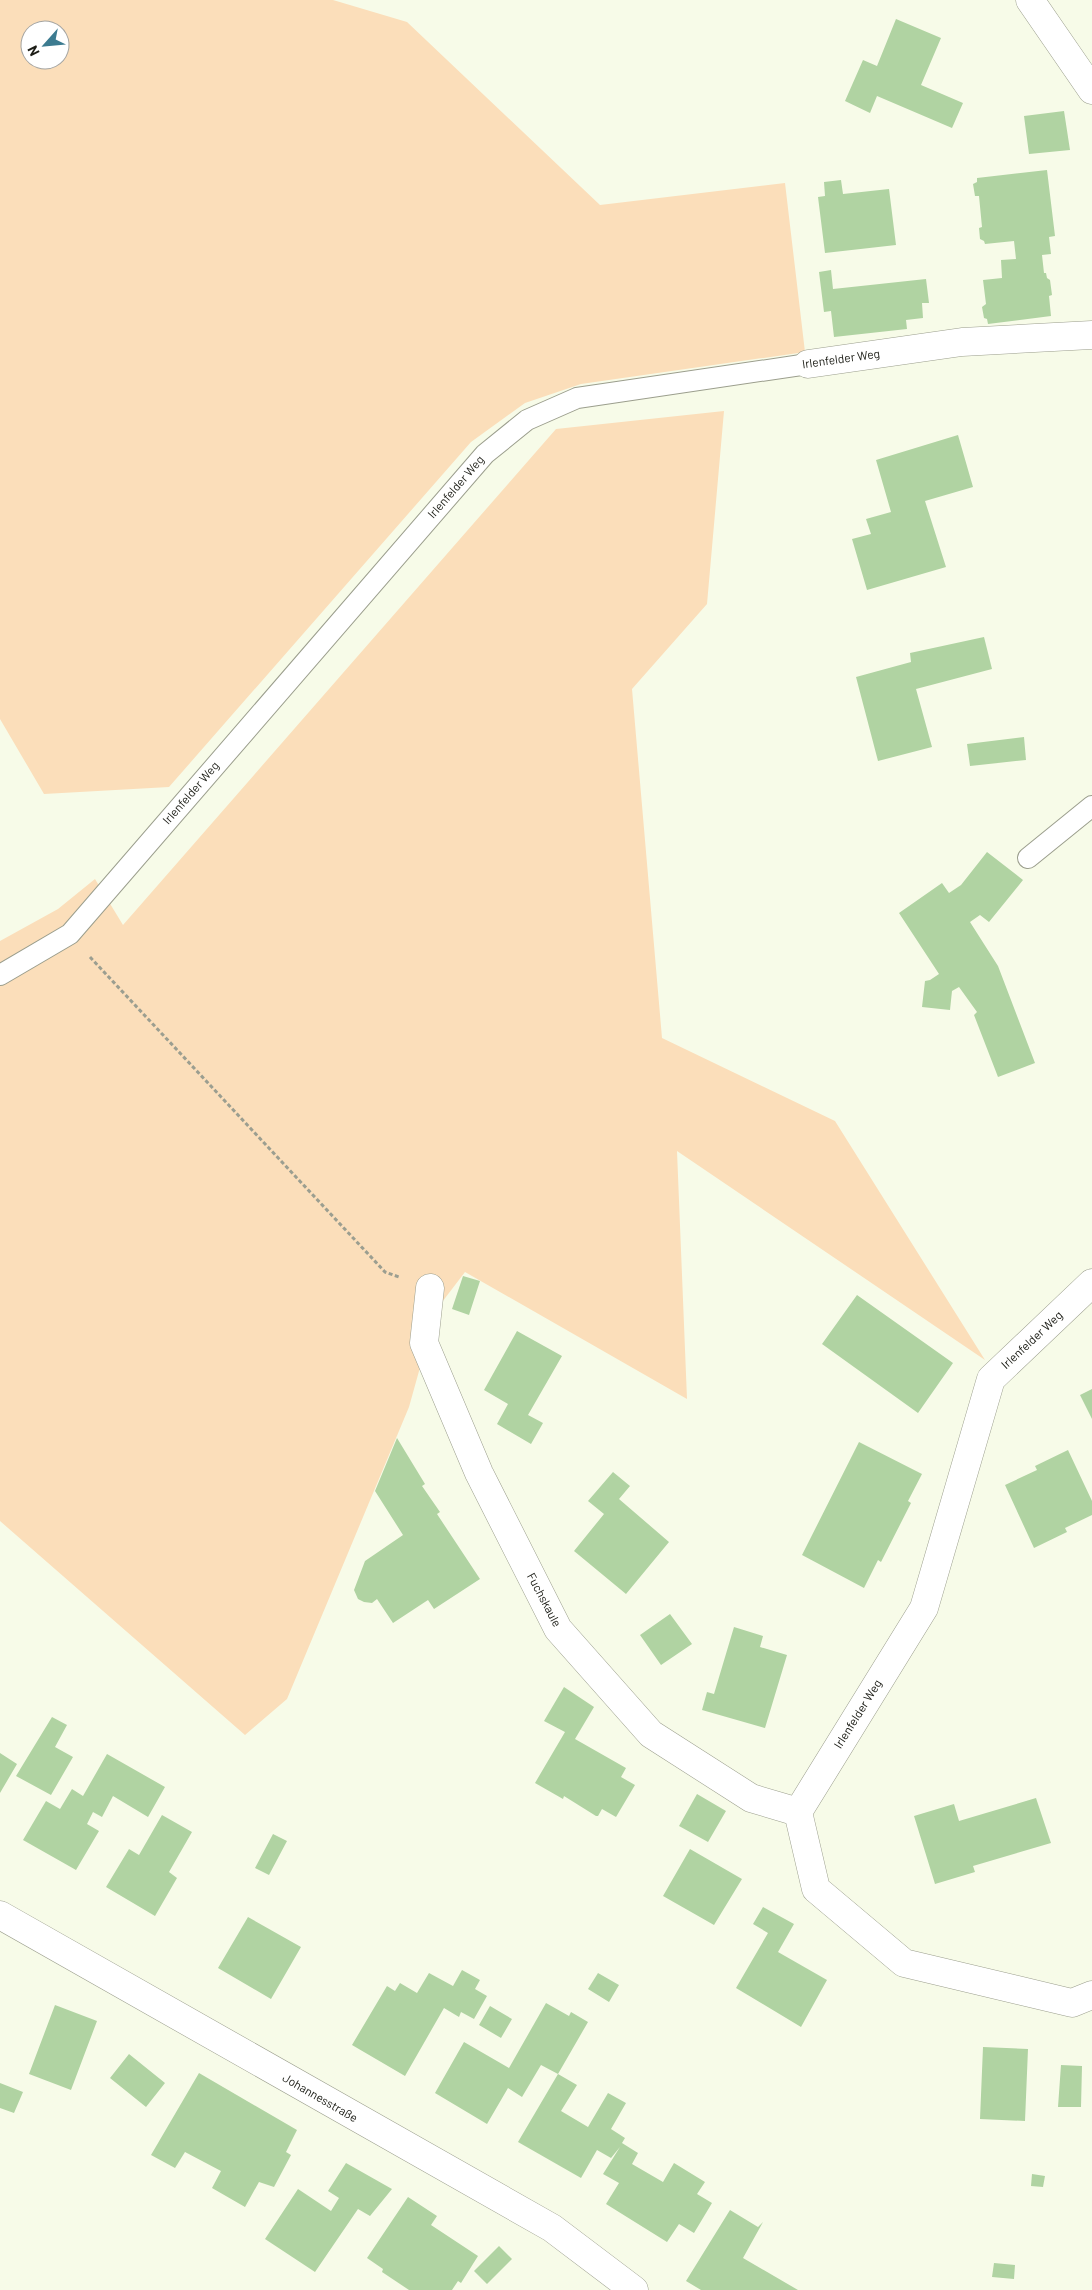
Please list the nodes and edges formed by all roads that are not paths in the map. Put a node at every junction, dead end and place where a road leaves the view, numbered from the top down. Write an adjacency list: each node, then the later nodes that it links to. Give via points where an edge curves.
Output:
1 (1030, 0): 2 (street)
2 (1092, 90)
3 (1092, 335): 4 (street, Irlenfelder Weg, via 962,342)
4 (808, 364): 7 (lane, Irlenfelder Weg, via 577,398 527,420 485,454 70,934)
5 (1092, 806): 6 (lane)
6 (1028, 858)
7 (0, 975)
8 (1092, 1283): 10 (street, Irlenfelder Weg, via 991,1379 924,1608)
9 (430, 1288): 10 (street, Fuchskaule, via 424,1343 479,1473 558,1629 651,1734 751,1798)
10 (798, 1812): 12 (street, via 816,1889 904,1963 1072,2003)
11 (0, 1915): 13 (street, Johannesstraße, via 552,2228)
12 (1092, 1996)
13 (634, 2290)

